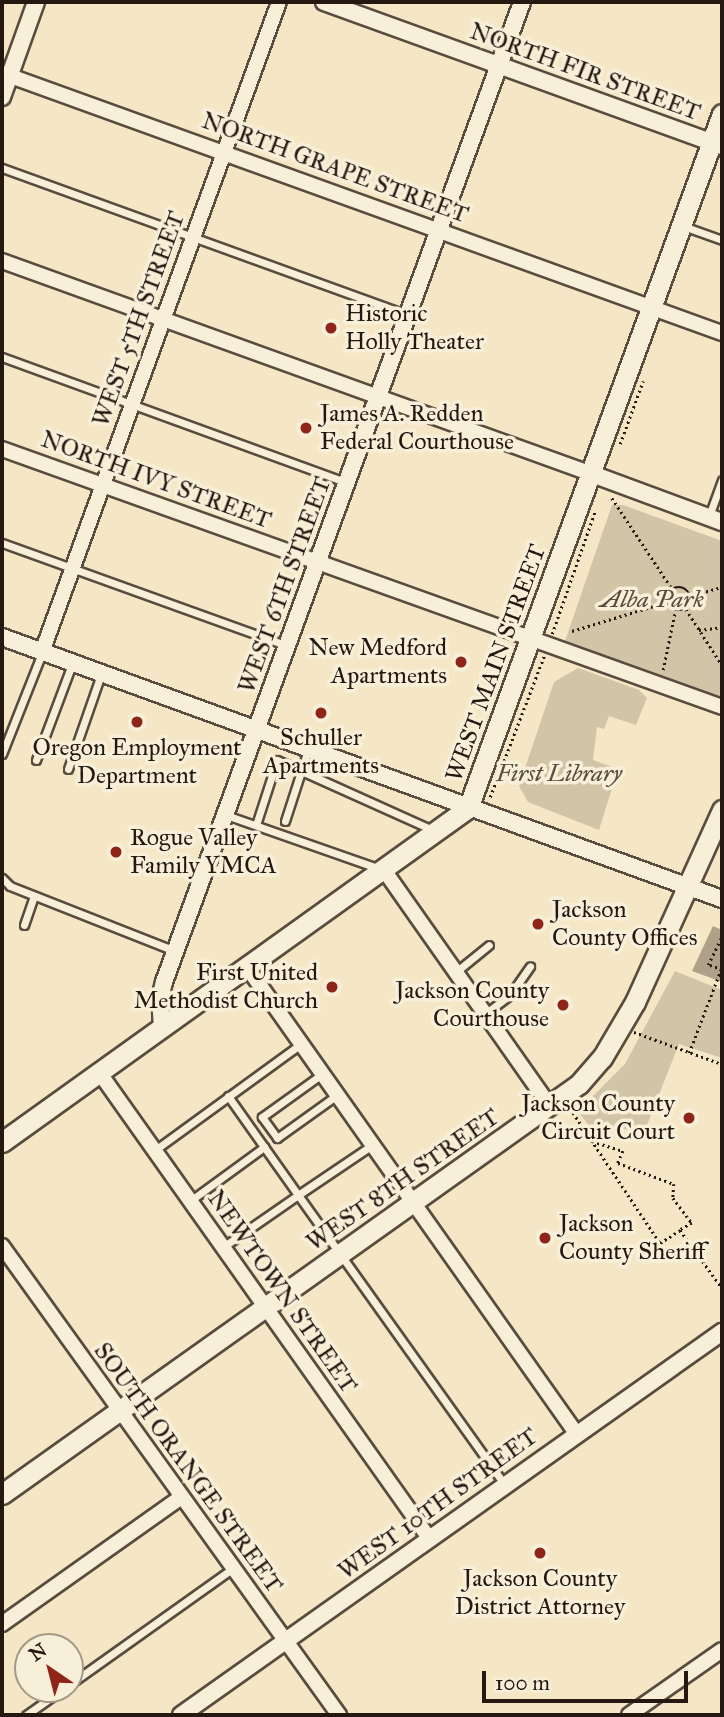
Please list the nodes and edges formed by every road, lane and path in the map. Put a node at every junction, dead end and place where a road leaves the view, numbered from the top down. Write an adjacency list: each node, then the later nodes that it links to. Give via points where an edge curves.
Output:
1 (36, 2): 6 (street)
2 (279, 2): 10 (street, WEST 5TH STREET)
3 (324, 2): 5 (street, NORTH FIR STREET)
4 (522, 2): 5 (street, WEST 6TH STREET)
5 (499, 65): 9 (street, NORTH FIR STREET); 13 (street, WEST 6TH STREET)
6 (6, 74): 7 (street); 10 (street, NORTH GRAPE STREET)
7 (2, 97)
8 (722, 114): 9 (main road, WEST MAIN STREET)
9 (717, 144): 12 (main road, WEST MAIN STREET)
10 (224, 152): 13 (street, NORTH GRAPE STREET); 14 (street, WEST 5TH STREET)
11 (2, 168): 14 (lane)
12 (682, 226): 15 (lane); 17 (main road, WEST MAIN STREET)
13 (439, 230): 17 (street, NORTH GRAPE STREET); 18 (street, WEST 6TH STREET)
14 (193, 237): 18 (lane); 19 (street, WEST 5TH STREET)
15 (722, 240)
16 (2, 261): 19 (street)
17 (653, 307): 20 (street, NORTH GRAPE STREET); 25 (main road, WEST MAIN STREET)
18 (408, 315): 22 (street, WEST 6TH STREET)
19 (163, 321): 22 (street); 23 (street, WEST 5TH STREET)
20 (722, 333)
21 (2, 356): 23 (lane)
22 (378, 396): 25 (street); 27 (street, WEST 6TH STREET)
23 (132, 404): 27 (lane); 28 (street, WEST 5TH STREET)
24 (2, 449): 28 (street, NORTH IVY STREET)
25 (592, 474): 31 (street); 44 (main road, WEST MAIN STREET)
26 (722, 480): 31 (lane)
27 (346, 482): 33 (street, WEST 6TH STREET)
28 (103, 485): 33 (street, NORTH IVY STREET); 34 (street, WEST 5TH STREET)
29 (611, 498): 35 (path)
30 (595, 506): 44 (path)
31 (716, 519)
32 (2, 542): 34 (lane)
33 (317, 563): 44 (street, NORTH IVY STREET); 46 (street, WEST 6TH STREET)
34 (73, 568): 46 (lane); 47 (street, WEST 5TH STREET)
35 (671, 587): 37 (path, via 683,586); 38 (path)
36 (722, 587): 37 (path)
37 (690, 596): 39 (path)
38 (667, 602): 40 (path); 43 (path)
39 (686, 609): 40 (path); 42 (path)
40 (675, 612): 51 (path)
41 (722, 627): 42 (path)
42 (699, 630): 49 (path)
43 (572, 631)
44 (542, 636): 52 (street, NORTH IVY STREET); 59 (main road, WEST MAIN STREET)
45 (2, 637): 47 (street)
46 (287, 645): 53 (street, WEST 6TH STREET)
47 (42, 652): 48 (street); 55 (lane)
48 (72, 663): 50 (street); 56 (lane)
49 (722, 665)
50 (101, 674): 53 (street); 58 (lane)
51 (662, 677)
52 (722, 707)
53 (255, 732): 54 (street); 61 (street, WEST 6TH STREET)
54 (308, 750): 57 (lane); 59 (street)
55 (2, 754)
56 (36, 760)
57 (302, 768): 62 (lane); 63 (lane, via 277,760); 64 (lane, via 313,778)
58 (68, 769)
59 (468, 808): 64 (main road, WEST MAIN STREET); 67 (street)
60 (722, 810): 67 (main road, WEST 8TH STREET)
61 (225, 815): 63 (lane); 73 (street, WEST 6TH STREET)
62 (285, 821)
63 (256, 825): 65 (lane)
64 (437, 832): 65 (main road, WEST MAIN STREET)
65 (384, 870): 75 (main road, WEST MAIN STREET); 77 (street)
66 (2, 878): 68 (lane)
67 (690, 888): 69 (street); 80 (main road, WEST 8TH STREET)
68 (34, 896): 70 (lane); 73 (lane)
69 (722, 900)
70 (24, 925)
71 (722, 936): 76 (path, via 708,965)
72 (489, 945): 77 (lane)
73 (175, 951): 79 (street, WEST 6TH STREET, via 160,998)
74 (530, 966): 78 (lane, via 510,995)
75 (247, 967): 79 (main road, WEST MAIN STREET); 81 (street)
76 (722, 970): 82 (path)
77 (457, 971): 78 (street)
78 (486, 1013): 88 (street)
79 (162, 1027): 84 (main road, WEST MAIN STREET)
80 (621, 1028): 82 (path); 88 (main road, WEST 8TH STREET, via 602,1058)
81 (301, 1044): 85 (street); 87 (lane)
82 (689, 1053): 83 (path)
83 (722, 1064)
84 (99, 1072): 89 (main road, WEST MAIN STREET); 93 (street, NEWTOWN STREET)
85 (322, 1074): 86 (street); 86 (lane, via 262,1117 277,1139)
86 (337, 1095): 91 (street)
87 (228, 1096): 92 (lane); 93 (lane)
88 (557, 1101): 90 (path); 96 (main road, WEST 8TH STREET)
89 (2, 1142)
90 (592, 1142): 97 (path, via 660,1243); 97 (path, via 623,1151 618,1163 674,1184 673,1198 692,1223)
91 (372, 1145): 94 (lane); 96 (street)
92 (264, 1147): 94 (lane); 95 (lane)
93 (154, 1150): 95 (street, NEWTOWN STREET)
94 (298, 1195): 99 (lane); 100 (lane)
95 (190, 1201): 99 (street, NEWTOWN STREET)
96 (413, 1203): 100 (main road, WEST 8TH STREET); 105 (street)
97 (680, 1230): 101 (path)
98 (2, 1246): 104 (street, SOUTH ORANGE STREET)
99 (223, 1247): 102 (street, NEWTOWN STREET)
100 (340, 1255): 102 (main road, WEST 8TH STREET); 106 (lane)
101 (722, 1289)
102 (266, 1308): 104 (main road, WEST 8TH STREET); 109 (street, NEWTOWN STREET)
103 (720, 1339): 105 (street, WEST 10TH STREET)
104 (119, 1412): 107 (main road, WEST 8TH STREET); 108 (street, SOUTH ORANGE STREET)
105 (576, 1433): 106 (street, WEST 10TH STREET)
106 (504, 1485): 109 (street, WEST 10TH STREET)
107 (2, 1494)
108 (180, 1498): 110 (street, SOUTH ORANGE STREET); 111 (street)
109 (429, 1538): 112 (street, WEST 10TH STREET)
110 (233, 1568): 112 (street, SOUTH ORANGE STREET); 114 (lane)
111 (2, 1625)
112 (285, 1642): 117 (street, WEST 10TH STREET); 118 (street, SOUTH ORANGE STREET)
113 (722, 1650): 119 (street)
114 (84, 1674)
115 (43, 1703): 116 (lane)
116 (26, 1715)
117 (181, 1715)
118 (339, 1715)
119 (631, 1715)

